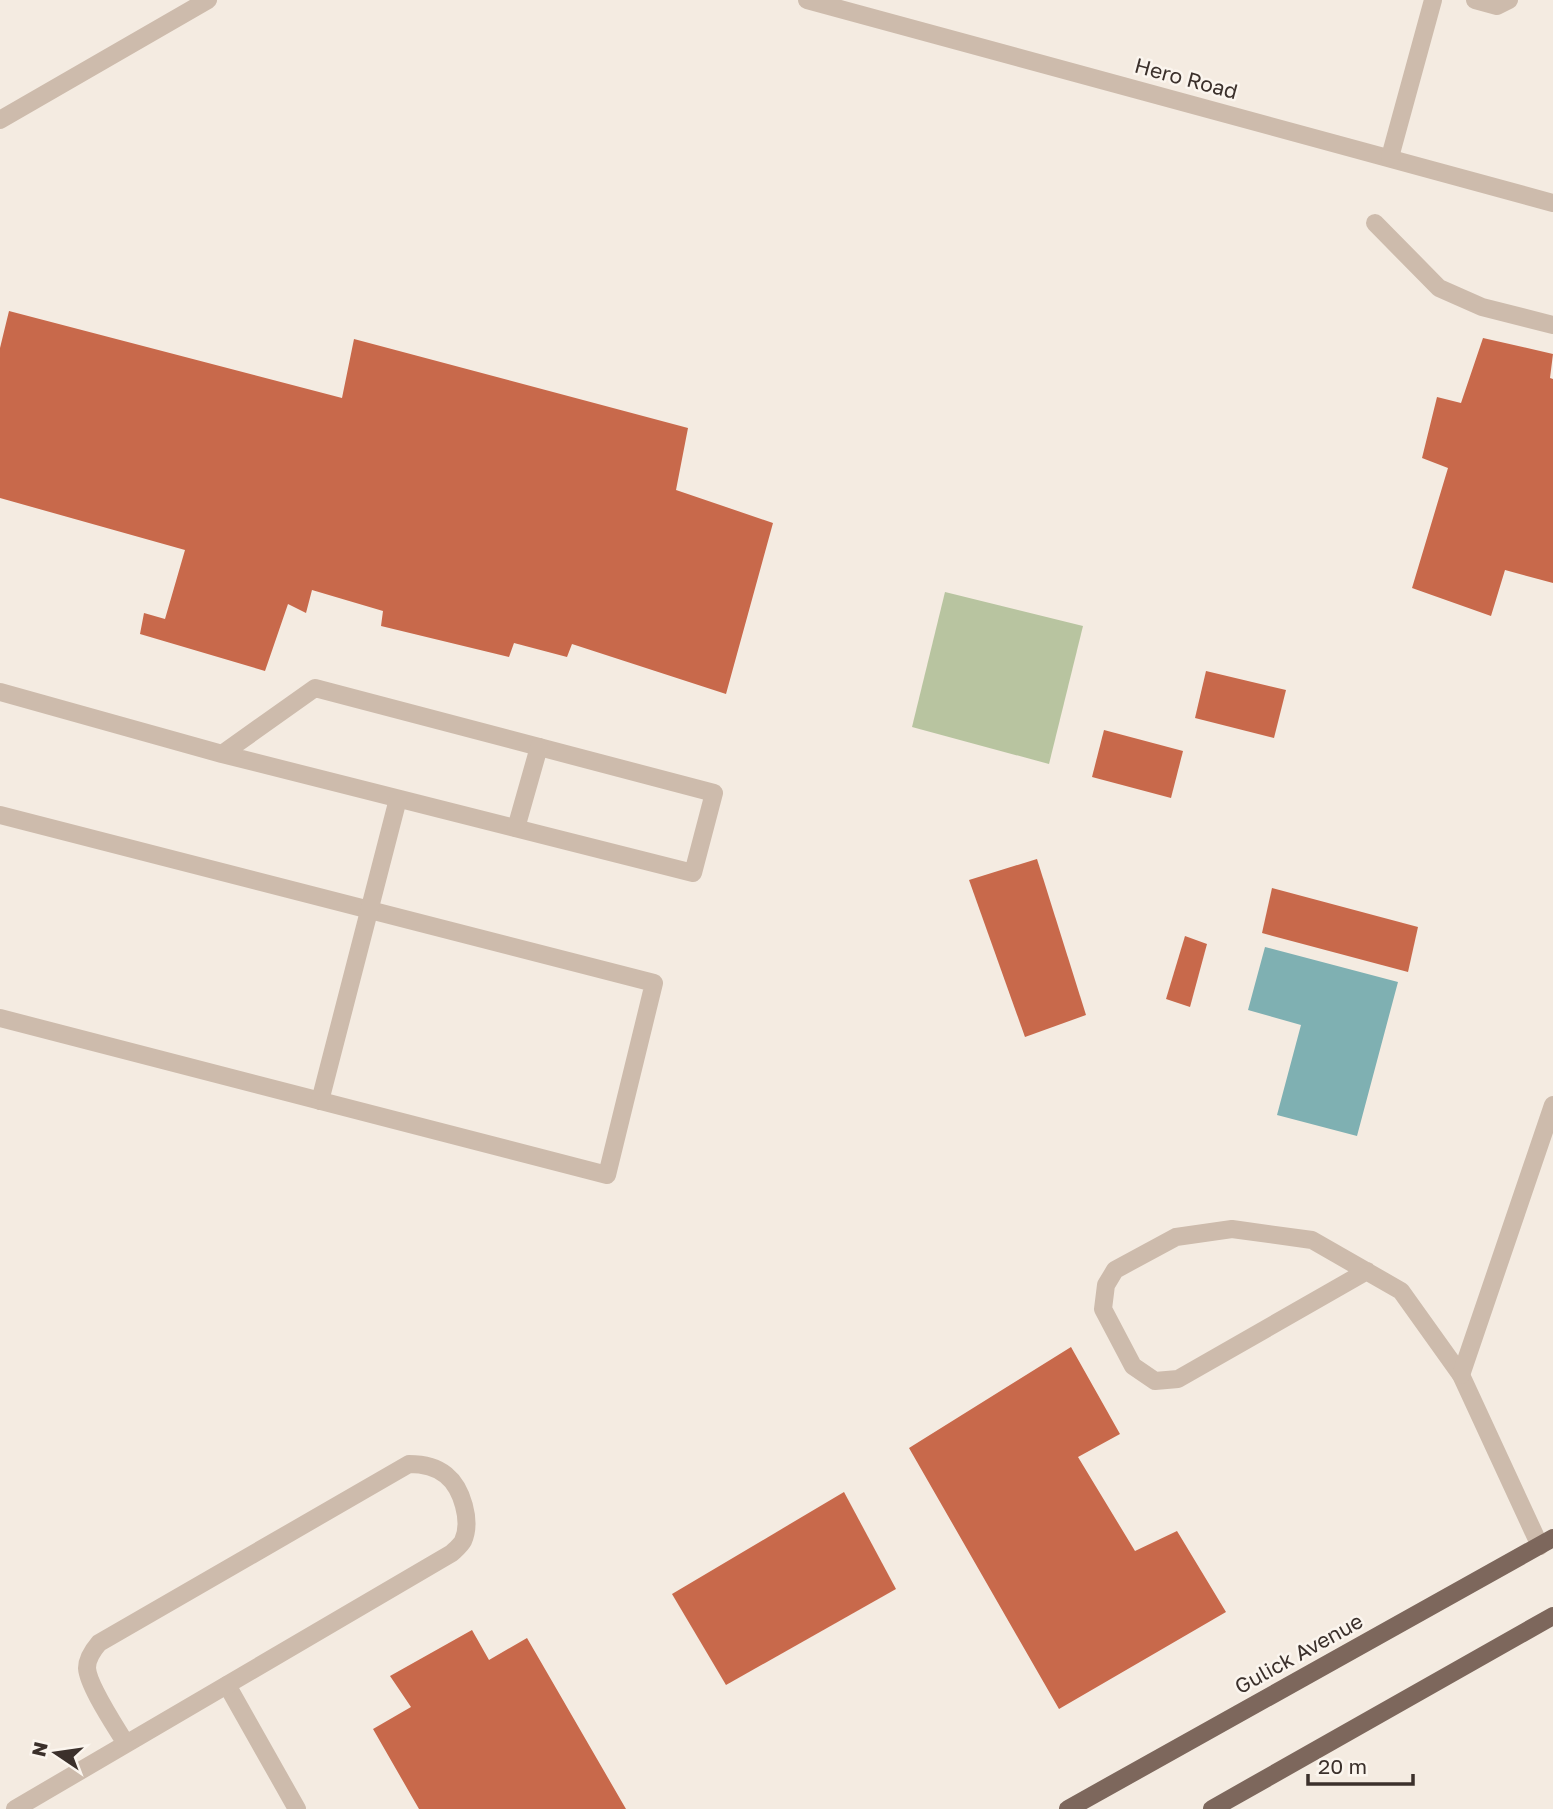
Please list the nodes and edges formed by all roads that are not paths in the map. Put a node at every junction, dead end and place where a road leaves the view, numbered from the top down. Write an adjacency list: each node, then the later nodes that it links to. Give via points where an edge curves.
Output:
1 (208, 0): 6 (street)
2 (807, 0): 7 (street, Hero Road)
3 (1433, 0): 9 (street)
4 (1475, 0): 5 (street, via 1497,6)
5 (1508, 0)
6 (192, 4): 8 (street)
7 (859, 7): 9 (street, Hero Road)
8 (0, 120)
9 (1391, 157): 10 (street, Hero Road)
10 (1553, 203)
11 (1375, 223): 12 (street, via 1439,288 1482,307)
12 (1553, 325)
13 (0, 692): 15 (street)
14 (539, 747): 15 (street, via 315,688); 18 (street); 18 (street, via 714,793 693,873)
15 (222, 754): 16 (street)
16 (398, 799): 18 (street); 19 (street)
17 (0, 815): 19 (street)
18 (516, 828)
19 (368, 909): 21 (street); 21 (street, via 654,983 607,1175)
20 (0, 1018): 21 (street)
21 (320, 1101)
22 (1553, 1105): 24 (street)
23 (1367, 1271): 23 (street, via 1312,1240 1232,1229 1176,1237 1115,1270 1106,1285 1103,1309 1133,1366 1155,1381 1178,1379); 24 (street, via 1401,1291)
24 (1461, 1376): 25 (street)
25 (1547, 1542): 31 (main road, Gulick Avenue)
26 (1553, 1616): 32 (main road)
27 (227, 1685): 28 (street); 28 (street, via 452,1553 463,1542 467,1521 461,1497 446,1475 425,1464 409,1464 99,1643 87,1668); 30 (street)
28 (126, 1744): 29 (street)
29 (15, 1809)
30 (298, 1809)
31 (1068, 1809)
32 (1212, 1809)

